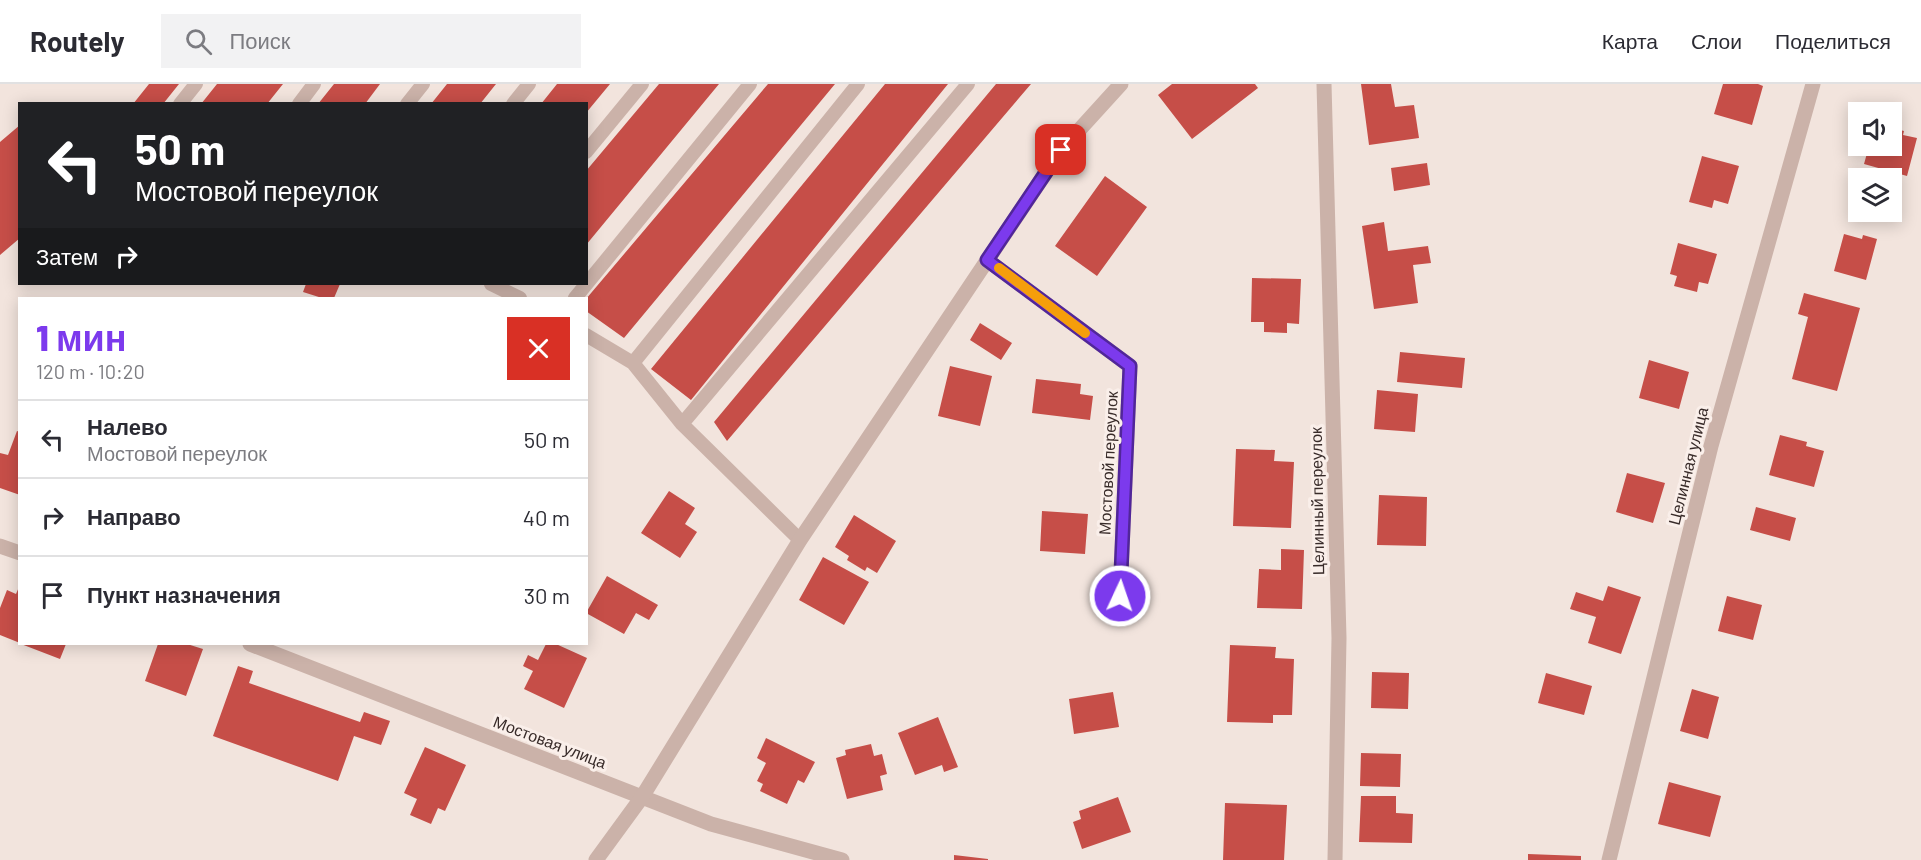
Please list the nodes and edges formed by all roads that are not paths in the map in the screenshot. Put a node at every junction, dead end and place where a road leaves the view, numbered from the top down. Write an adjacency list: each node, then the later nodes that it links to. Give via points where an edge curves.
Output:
1 (196, 84): 12 (lane)
2 (314, 84): 13 (lane)
3 (423, 84): 14 (lane)
4 (529, 84): 15 (lane)
5 (642, 84): 16 (lane)
6 (750, 84): 18 (lane)
7 (858, 84): 24 (lane)
8 (968, 84): 25 (lane)
9 (1121, 84): 17 (street, via 1061,150)
10 (1324, 84): 34 (street, Целинный переулок, via 1339,638)
11 (1813, 84): 35 (street, Целинная улица, via 1711,446)
12 (182, 102)
13 (300, 102)
14 (409, 102)
15 (515, 102)
16 (588, 150)
17 (987, 260): 26 (street); 29 (street, Мостовой переулок, via 1130,366)
18 (588, 282)
19 (493, 285): 21 (lane)
20 (586, 285): 22 (lane)
21 (518, 297)
22 (576, 297)
23 (588, 336): 24 (lane)
24 (633, 363): 25 (lane)
25 (682, 424): 26 (lane)
26 (800, 540): 31 (street)
27 (0, 546): 28 (street)
28 (18, 552)
29 (1120, 596)
30 (253, 645): 31 (street, Мостовая улица)
31 (642, 797): 32 (street); 33 (street, Мостовая улица, via 711,824)
32 (596, 860)
33 (842, 860)
34 (1335, 860)
35 (1609, 860)

